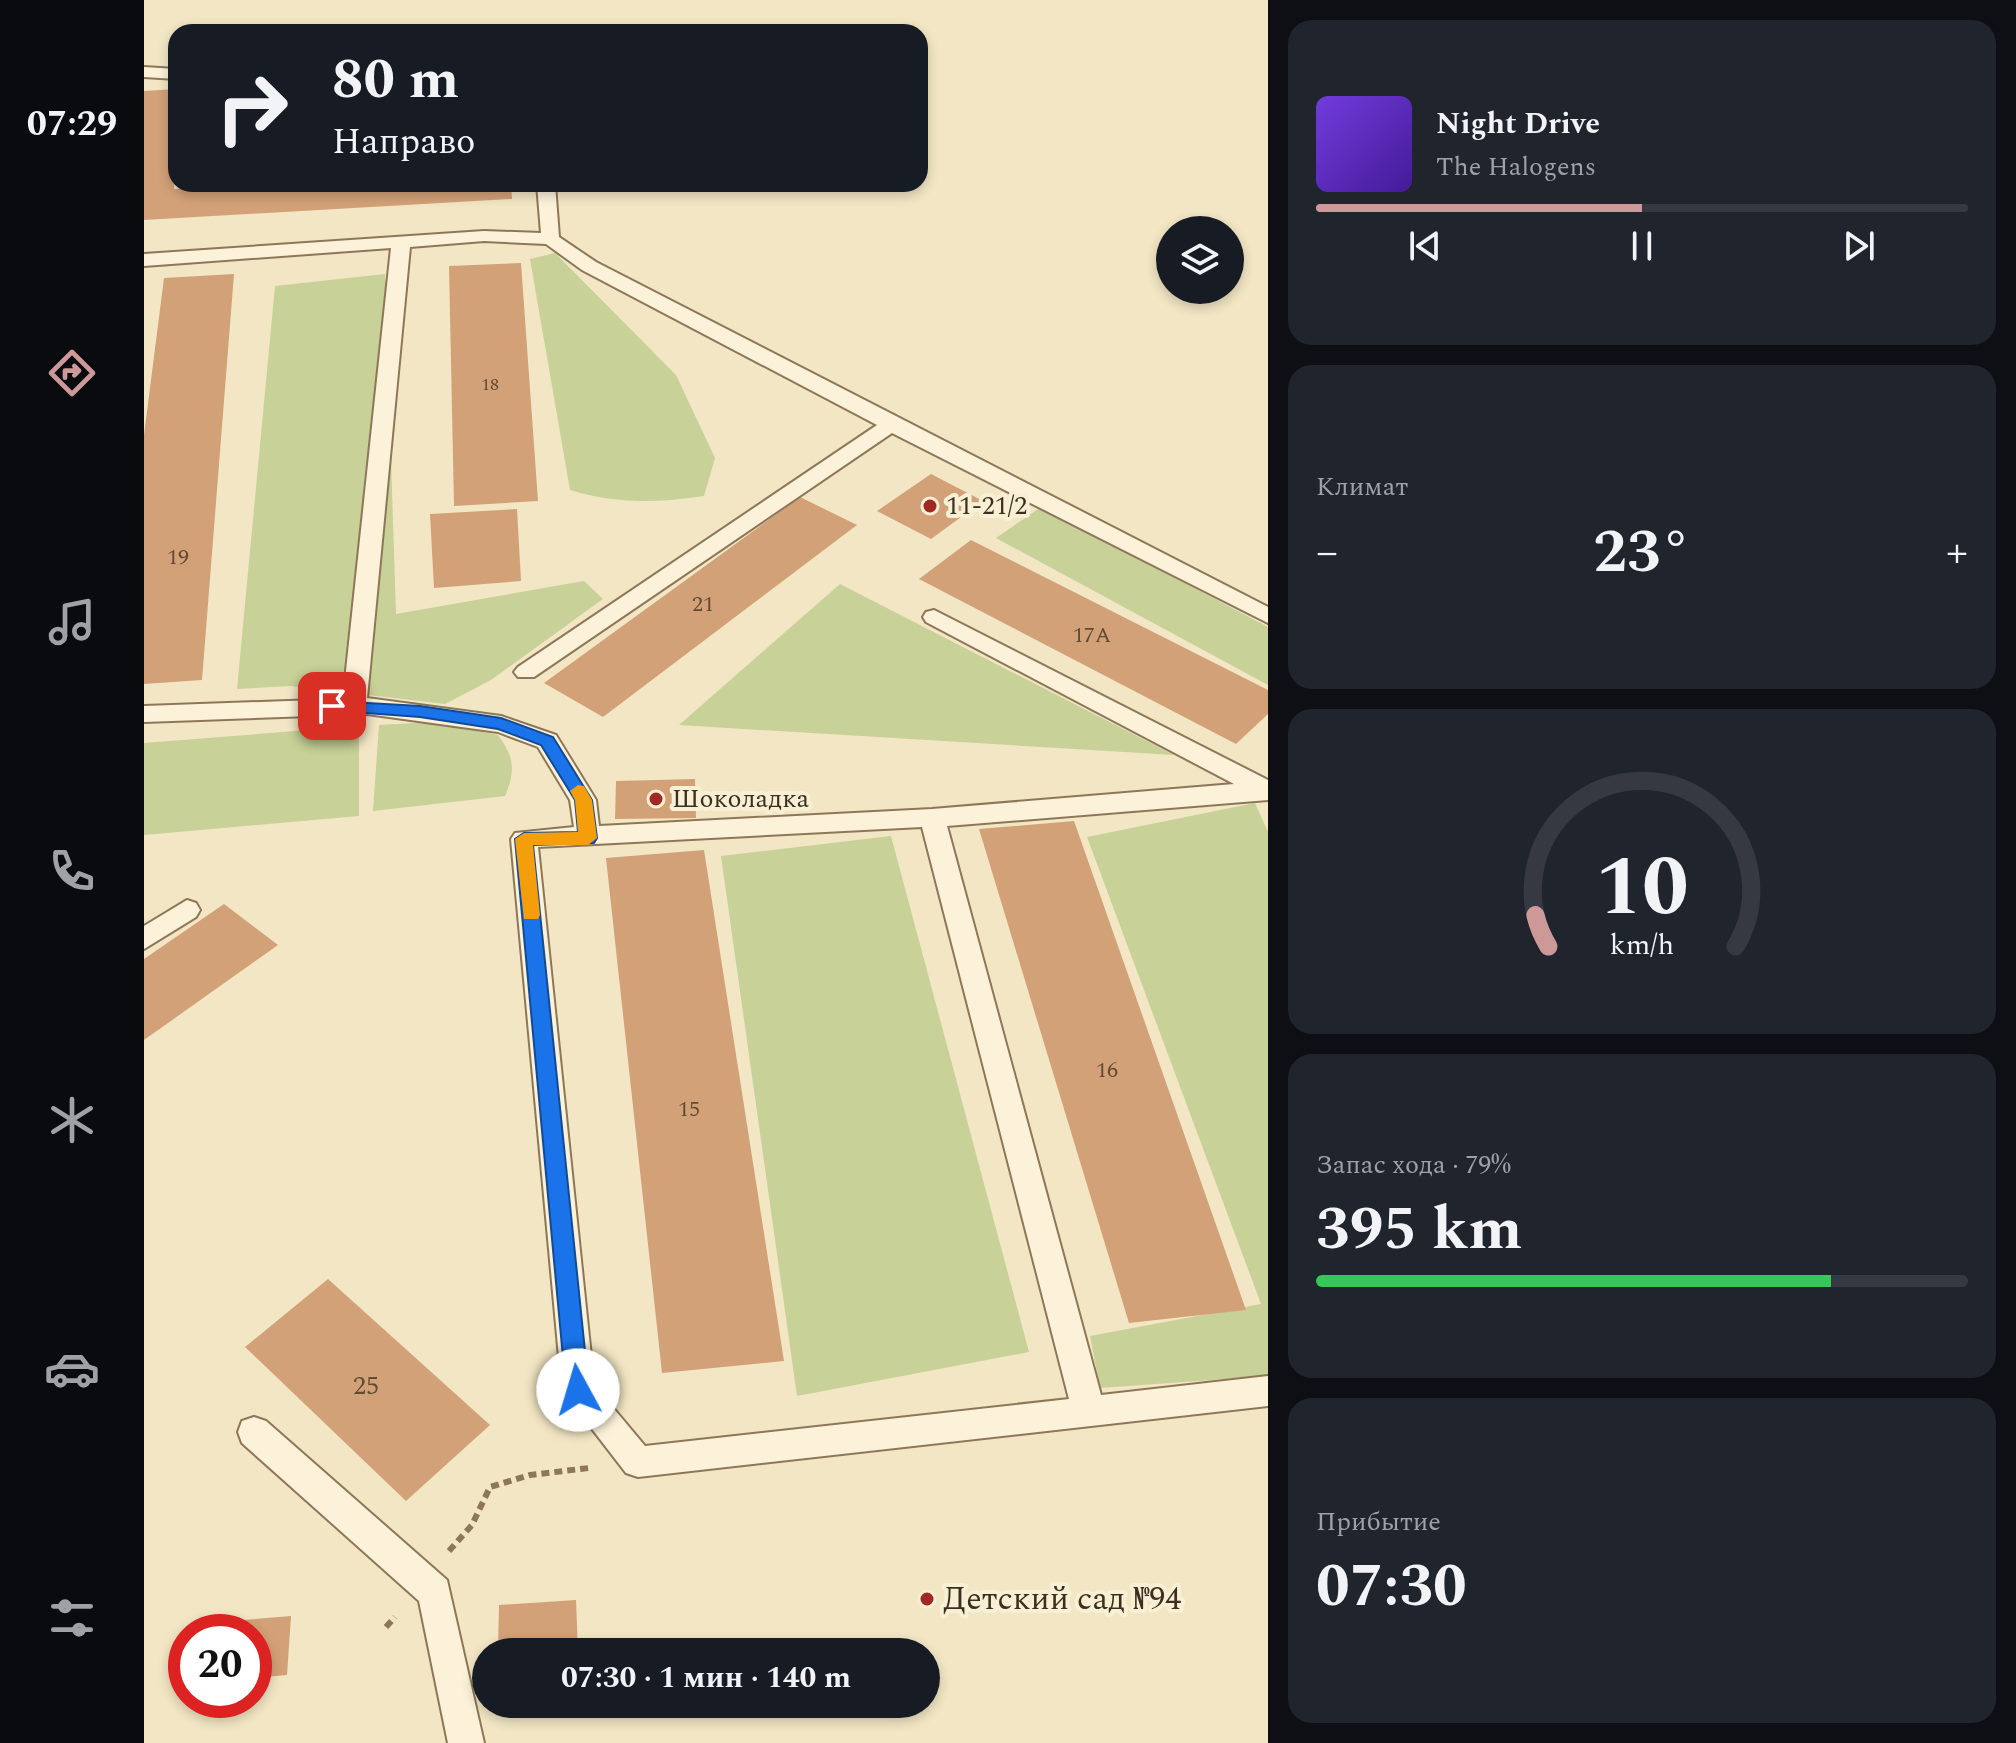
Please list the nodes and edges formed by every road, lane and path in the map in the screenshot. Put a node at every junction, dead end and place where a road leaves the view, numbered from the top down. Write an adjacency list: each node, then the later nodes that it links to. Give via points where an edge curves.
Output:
1 (144, 72): 2 (lane)
2 (168, 74)
3 (547, 192): 4 (lane)
4 (550, 239): 5 (lane, via 484,236); 7 (lane, via 589,266)
5 (401, 244): 6 (lane); 11 (lane)
6 (144, 260)
7 (891, 424): 8 (lane); 10 (lane)
8 (1268, 616)
9 (934, 617): 13 (lane)
10 (526, 672)
11 (354, 706): 12 (lane); 15 (lane, via 501,724 547,741 583,800)
12 (144, 714)
13 (1268, 791): 14 (lane)
14 (932, 818): 15 (lane); 19 (lane)
15 (588, 838): 21 (lane, via 524,839 578,1390)
16 (187, 910): 17 (lane)
17 (144, 939)
18 (1268, 1391): 19 (lane)
19 (1089, 1411): 21 (lane)
20 (254, 1432): 23 (lane, via 435,1592)
21 (638, 1462): 22 (path, via 530,1475 490,1487)
22 (459, 1539)
23 (466, 1743)

